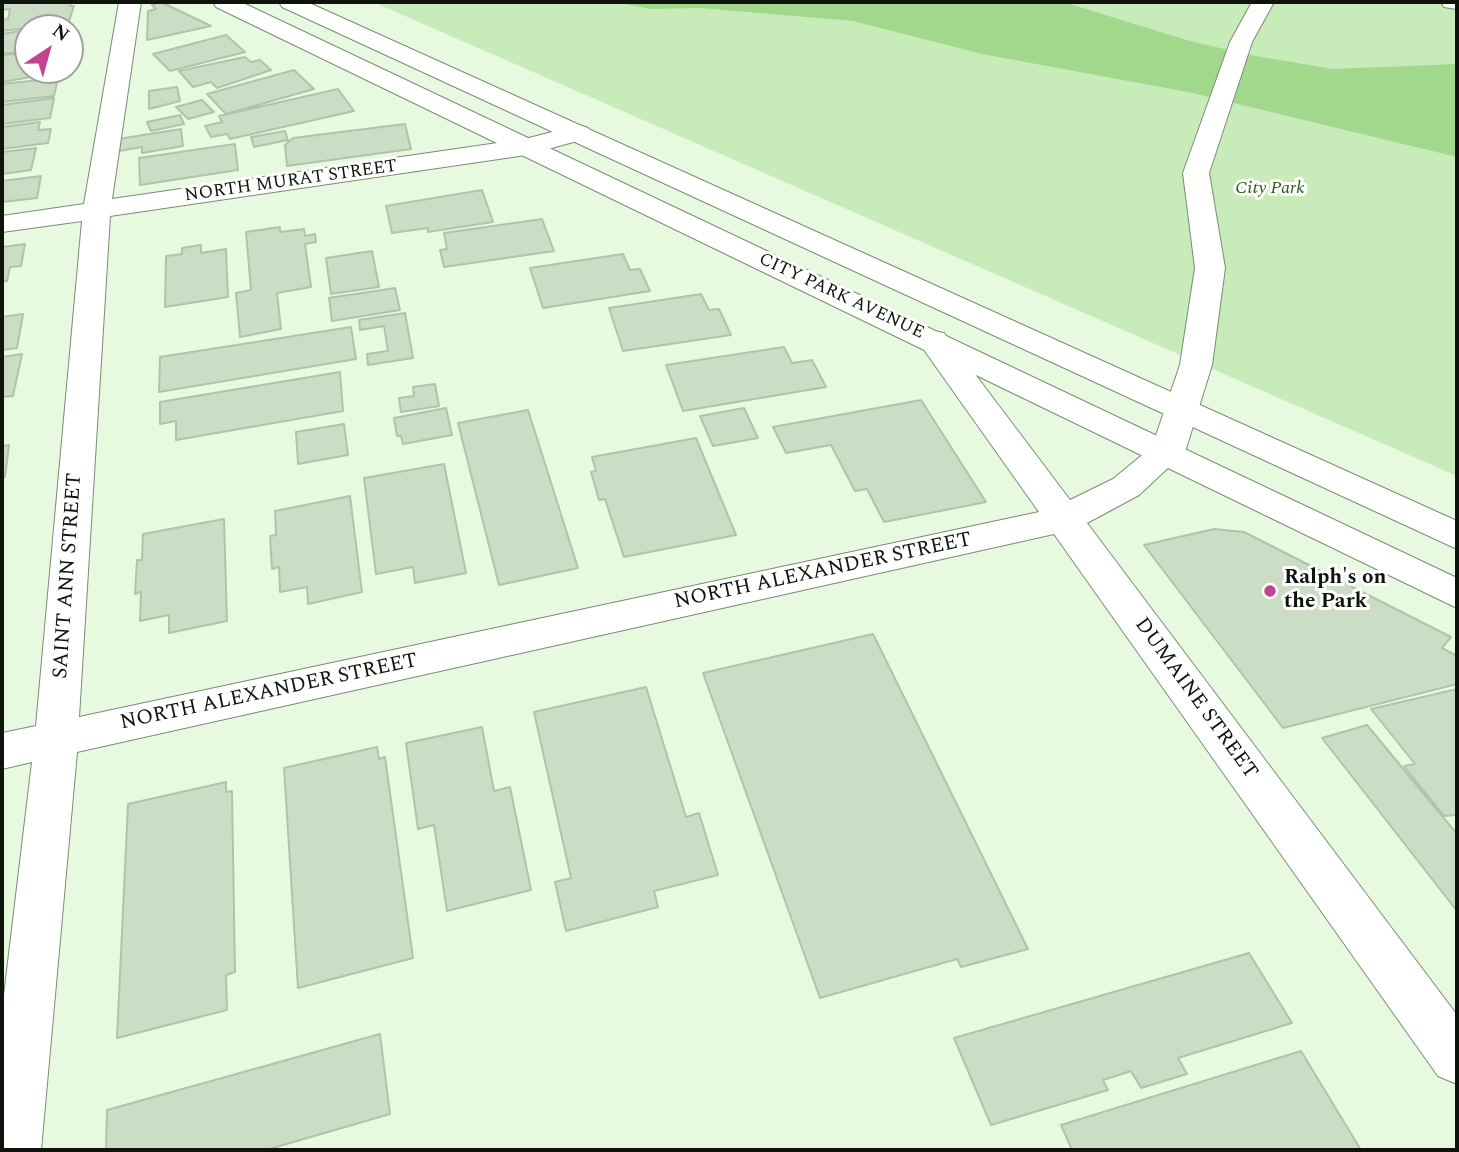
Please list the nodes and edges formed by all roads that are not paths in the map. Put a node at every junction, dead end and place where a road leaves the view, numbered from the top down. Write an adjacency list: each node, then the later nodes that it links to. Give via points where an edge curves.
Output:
1 (130, 2): 7 (street, SAINT ANN STREET)
2 (224, 2): 6 (street, CITY PARK AVENUE)
3 (290, 2): 5 (street, CITY PARK AVENUE)
4 (1264, 2): 10 (street, NORTH ALEXANDER STREET, via 1241,42 1196,173 1210,268 1196,365)
5 (579, 133): 6 (street, NORTH MURAT STREET); 10 (street, CITY PARK AVENUE)
6 (526, 147): 7 (street, NORTH MURAT STREET); 9 (street, CITY PARK AVENUE)
7 (97, 211): 8 (street, NORTH MURAT STREET); 15 (street, SAINT ANN STREET)
8 (2, 224)
9 (933, 340): 11 (street, CITY PARK AVENUE); 12 (street, DUMAINE STREET)
10 (1183, 411): 11 (street, NORTH ALEXANDER STREET); 13 (street, CITY PARK AVENUE)
11 (1167, 452): 12 (street, NORTH ALEXANDER STREET, via 1126,487); 14 (street, CITY PARK AVENUE)
12 (1064, 519): 15 (street, NORTH ALEXANDER STREET); 17 (street, DUMAINE STREET)
13 (1457, 536)
14 (1457, 594)
15 (56, 740): 16 (street, NORTH ALEXANDER STREET); 18 (street, SAINT ANN STREET)
16 (2, 751)
17 (1457, 1058)
18 (13, 1150)

